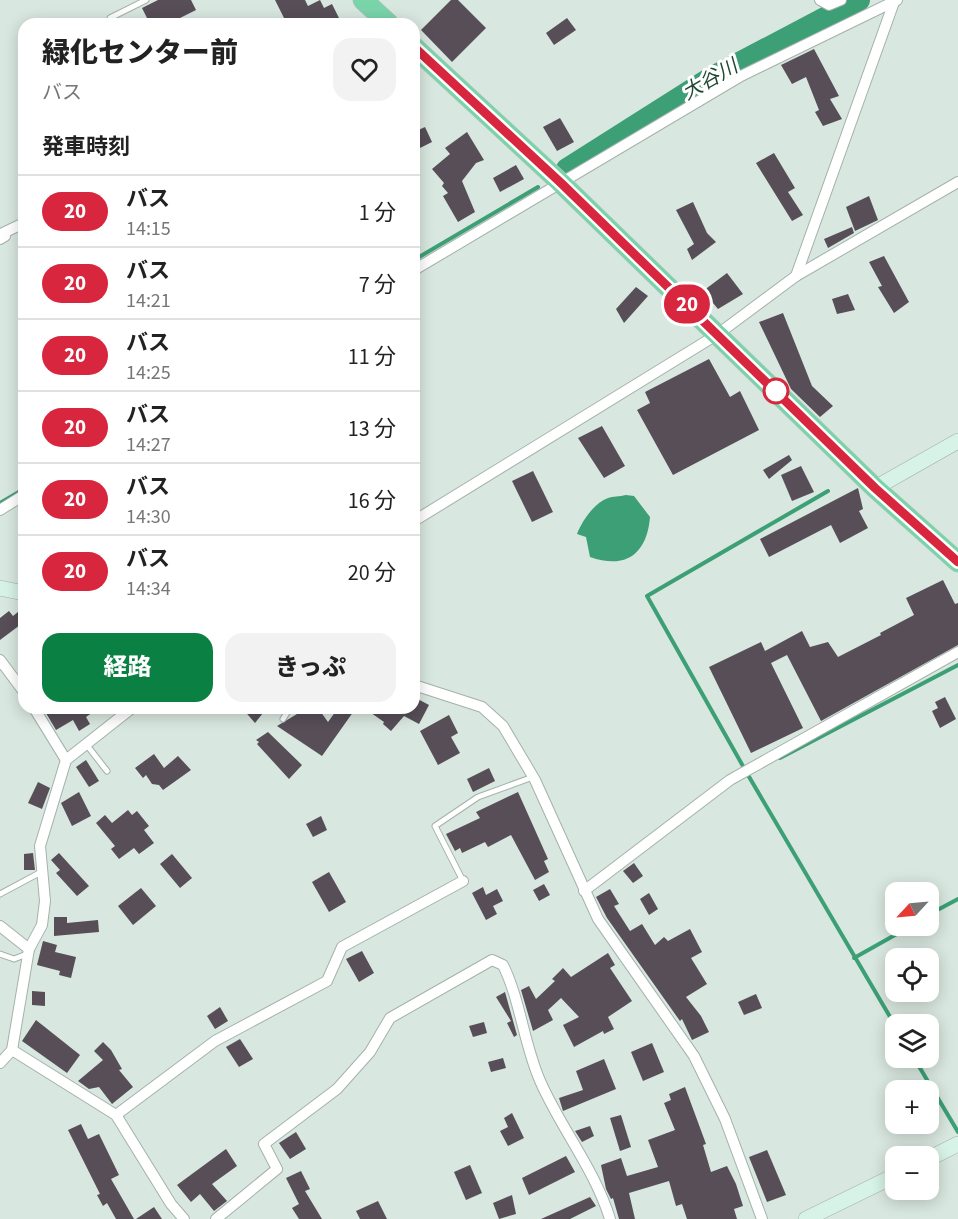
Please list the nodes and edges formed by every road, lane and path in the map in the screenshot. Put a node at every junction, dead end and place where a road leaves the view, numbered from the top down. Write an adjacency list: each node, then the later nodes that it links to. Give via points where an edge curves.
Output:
1 (146, 0): 6 (lane)
2 (363, 0): 7 (highway)
3 (820, 0): 4 (street, via 829,5)
4 (841, 0)
5 (895, 0): 10 (street, via 741,76); 14 (street)
6 (110, 18)
7 (382, 18)
8 (420, 53): 10 (highway)
9 (958, 182): 14 (street)
10 (561, 183): 13 (street); 15 (highway)
11 (18, 226): 12 (street)
12 (0, 239)
13 (420, 266)
14 (796, 276): 15 (street)
15 (718, 334): 17 (highway); 20 (street)
16 (958, 441): 17 (main road)
17 (875, 488): 21 (highway)
18 (18, 499): 19 (street)
19 (0, 510)
20 (420, 517)
21 (958, 562)
22 (0, 588): 23 (main road)
23 (18, 592)
24 (958, 652): 38 (street, via 730,780)
25 (0, 660): 26 (street)
26 (18, 684)
27 (420, 687): 35 (street, via 492,713)
28 (38, 714): 33 (street)
29 (124, 714): 32 (street)
30 (286, 714): 31 (lane)
31 (283, 718)
32 (86, 743): 33 (street); 34 (lane)
33 (66, 760): 36 (street, via 40,846)
34 (107, 771)
35 (533, 777): 37 (lane, via 478,797 435,826); 38 (street)
36 (43, 871): 39 (lane); 41 (street, via 42,925)
37 (463, 881): 45 (street, via 342,947 327,981 215,1041)
38 (584, 891): 52 (street, via 614,945 694,1056 725,1119)
39 (0, 894)
40 (0, 926): 41 (street)
41 (29, 951): 42 (lane, via 14,958); 43 (street)
42 (0, 954)
43 (12, 1050): 44 (street); 45 (street)
44 (0, 1064)
45 (116, 1115): 49 (street)
46 (958, 1144): 47 (main road)
47 (939, 1154)
48 (885, 1180): 53 (main road)
49 (184, 1219)
50 (216, 1219): 51 (street, via 277,1169 264,1144 337,1089 370,1052 390,1018 492,960 503,964 540,1082 601,1190)
51 (610, 1219)
52 (762, 1219)
53 (806, 1219)

